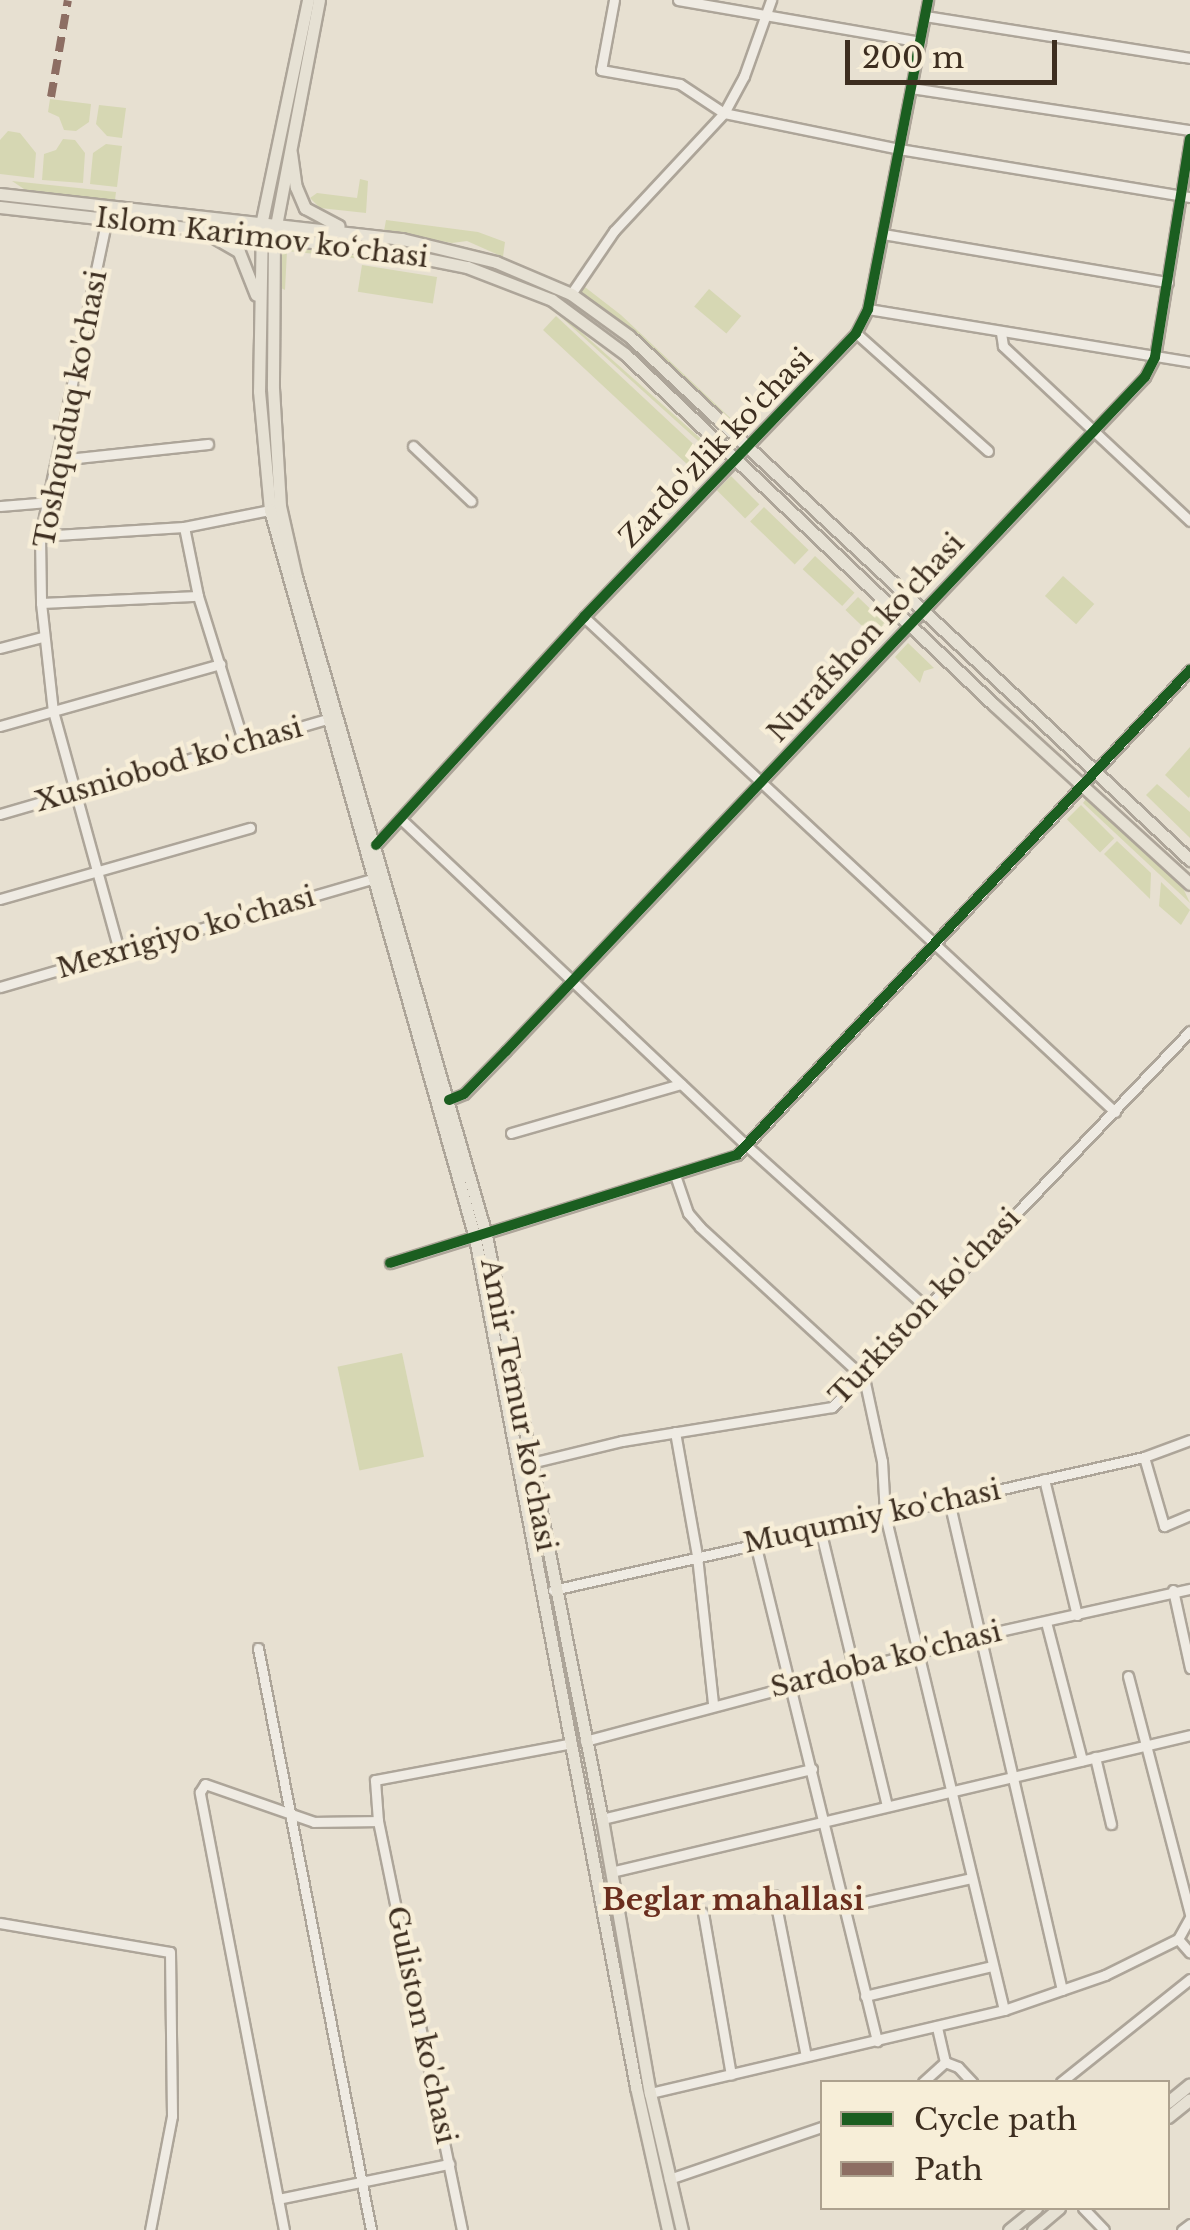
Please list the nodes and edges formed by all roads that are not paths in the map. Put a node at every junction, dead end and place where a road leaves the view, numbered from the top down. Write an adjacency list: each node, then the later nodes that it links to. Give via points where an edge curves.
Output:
1 (308, 0): 22 (main road, Amir Temur ko'chasi)
2 (319, 0): 15 (main road, Amir Temur ko'chasi)
3 (614, 0): 12 (street, via 602,70 680,84)
4 (678, 0): 8 (street)
5 (771, 0): 8 (street)
6 (928, 0): 7 (street, Zardo'zlik ko'chasi)
7 (925, 16): 9 (street, Zardo'zlik ko'chasi); 10 (street)
8 (767, 18): 9 (street); 12 (street)
9 (920, 42): 11 (street, Zardo'zlik ko'chasi)
10 (1190, 58)
11 (911, 88): 13 (street); 16 (street, Zardo'zlik ko'chasi)
12 (724, 113): 16 (street); 26 (street, via 614,231)
13 (1190, 130)
14 (1190, 139): 18 (street, Nurafshon ko'chasi)
15 (290, 142): 22 (main road, Amir Temur ko'chasi); 23 (main road, via 306,208)
16 (899, 149): 18 (street); 24 (street, Zardo'zlik ko'chasi)
17 (0, 194): 22 (main road, Islom Karimov ko‘chasi)
18 (1186, 196): 25 (street, Nurafshon ko'chasi)
19 (0, 207): 20 (main road, Islom Karimov ko‘chasi)
20 (107, 218): 21 (main road, Islom Karimov ko‘chasi); 38 (street, Toshquduq ko'chasi)
21 (196, 228): 22 (main road, Islom Karimov ko‘chasi); 28 (main road, via 238,252)
22 (268, 228): 23 (main road, Islom Karimov ko‘chasi); 28 (main road, Amir Temur ko'chasi); 39 (main road, Islom Karimov ko‘chasi, via 440,260 520,284 568,309 626,354); 57 (main road, Amir Temur ko'chasi, via 280,506)
23 (357, 232): 26 (main road, Islom Karimov ko‘chasi, via 496,262)
24 (883, 234): 25 (street); 27 (street, Zardo'zlik ko'chasi)
25 (1168, 282): 31 (street, Nurafshon ko'chasi)
26 (571, 294): 36 (main road, Islom Karimov ko‘chasi, via 629,336)
27 (868, 309): 29 (street, Zardo'zlik ko'chasi); 30 (street)
28 (260, 312): 43 (main road, Amir Temur ko'chasi, via 262,451)
29 (856, 333): 36 (street, Zardo'zlik ko'chasi); 37 (street)
30 (1002, 333): 31 (street); 33 (street, via 1003,346)
31 (1155, 357): 32 (street); 33 (street, Nurafshon ko'chasi, via 1145,377)
32 (1190, 362)
33 (1094, 431): 44 (street); 49 (street, Nurafshon ko'chasi)
34 (208, 444): 38 (street)
35 (413, 446): 40 (street)
36 (748, 448): 39 (street, Zardo'zlik ko'chasi); 49 (main road, Islom Karimov ko‘chasi)
37 (988, 451)
38 (58, 460): 41 (street, Toshquduq ko'chasi)
39 (736, 460): 50 (street, Zardo'zlik ko'chasi); 51 (main road, Islom Karimov ko‘chasi)
40 (471, 501)
41 (49, 502): 42 (street); 46 (street, Toshquduq ko'chasi)
42 (0, 506)
43 (270, 510): 45 (street); 57 (main road, Amir Temur ko'chasi)
44 (1190, 521)
45 (184, 527): 46 (street); 47 (street)
46 (40, 536): 48 (street, Toshquduq ko'chasi)
47 (198, 596): 48 (street); 54 (street)
48 (41, 603): 52 (street, Toshquduq ko'chasi)
49 (922, 612): 51 (street, Nurafshon ko'chasi); 60 (main road, Islom Karimov ko‘chasi)
50 (584, 617): 61 (street); 65 (street, Zardo'zlik ko'chasi)
51 (910, 624): 61 (street, Nurafshon ko'chasi); 62 (main road, Islom Karimov ko‘chasi)
52 (42, 637): 53 (street); 56 (street, Toshquduq ko'chasi)
53 (0, 648)
54 (220, 664): 56 (street); 59 (street)
55 (1190, 670): 60 (street)
56 (53, 711): 58 (street); 63 (street, Toshquduq ko'chasi)
57 (333, 718): 59 (street, Xusniobod ko'chasi); 67 (main road, Amir Temur ko'chasi); 70 (main road, Amir Temur ko'chasi)
58 (0, 726)
59 (244, 744): 63 (street, Xusniobod ko'chasi)
60 (1093, 772): 62 (street); 68 (main road, Islom Karimov ko‘chasi)
61 (762, 783): 73 (street); 75 (street, Nurafshon ko'chasi)
62 (1082, 784): 71 (main road, Islom Karimov ko‘chasi); 73 (street)
63 (76, 793): 64 (street, Xusniobod ko'chasi); 69 (street, Toshquduq ko'chasi)
64 (0, 814)
65 (401, 819): 67 (street, Zardo'zlik ko'chasi); 75 (street)
66 (250, 828): 69 (street)
67 (376, 845): 79 (main road, Amir Temur ko'chasi)
68 (1190, 860)
69 (97, 871): 72 (street); 74 (street, Toshquduq ko'chasi)
70 (372, 879): 74 (street, Mexrigiyo ko'chasi); 84 (main road, Amir Temur ko'chasi)
71 (1190, 884)
72 (0, 898)
73 (933, 944): 80 (street); 82 (street)
74 (119, 952): 76 (street, Mexrigiyo ko'chasi)
75 (572, 982): 78 (street); 79 (street, Nurafshon ko'chasi, via 464,1094)
76 (0, 987)
77 (1190, 1031): 80 (street, Turkiston ko'chasi)
78 (680, 1084): 81 (street); 82 (street)
79 (449, 1100): 84 (main road, Amir Temur ko'chasi)
80 (1115, 1112): 86 (street, Turkiston ko'chasi)
81 (511, 1133)
82 (747, 1146): 83 (street); 86 (street)
83 (675, 1175): 84 (street); 87 (street, via 688,1213 700,1226)
84 (480, 1237): 85 (street); 91 (main road, Amir Temur ko'chasi); 113 (main road, Amir Temur ko'chasi)
85 (390, 1263)
86 (928, 1309): 87 (street, Turkiston ko'chasi)
87 (864, 1378): 88 (street, Turkiston ko'chasi, via 819,1412); 94 (street)
88 (675, 1432): 91 (street, Turkiston ko'chasi); 98 (street)
89 (1190, 1440): 90 (street, Muqumiy ko'chasi)
90 (1144, 1457): 92 (street, Muqumiy ko'chasi); 95 (street, via 1164,1526)
91 (531, 1463): 100 (main road, Amir Temur ko'chasi)
92 (1044, 1479): 93 (street, Muqumiy ko'chasi); 102 (street)
93 (948, 1501): 94 (street, Muqumiy ko'chasi); 104 (street)
94 (886, 1514): 96 (street, Muqumiy ko'chasi); 106 (street)
95 (1190, 1516)
96 (820, 1529): 97 (street, Muqumiy ko'chasi); 107 (street)
97 (756, 1543): 98 (street, Muqumiy ko'chasi); 110 (street)
98 (697, 1556): 100 (street, Muqumiy ko'chasi); 111 (street)
99 (1190, 1589): 101 (street, Sardoba ko'chasi)
100 (553, 1590): 113 (main road, Amir Temur ko'chasi)
101 (1173, 1590): 102 (street, Sardoba ko'chasi); 108 (street)
102 (1077, 1615): 103 (street, Sardoba ko'chasi)
103 (1046, 1622): 104 (street, Sardoba ko'chasi); 116 (street)
104 (982, 1635): 106 (street, Sardoba ko'chasi); 118 (street)
105 (258, 1648): 121 (street)
106 (917, 1652): 107 (street, Sardoba ko'chasi); 119 (street)
107 (855, 1668): 110 (street, Sardoba ko'chasi); 120 (street)
108 (1190, 1668)
109 (1128, 1676): 114 (street)
110 (790, 1684): 111 (street, Sardoba ko'chasi); 117 (street)
111 (712, 1704): 113 (street, Sardoba ko'chasi)
112 (1190, 1735): 114 (street)
113 (578, 1742): 122 (main road, Amir Temur ko'chasi); 123 (street, Guliston ko'chasi, via 375,1780); 166 (main road, Amir Temur ko'chasi, via 636,2087)
114 (1144, 1744): 115 (street); 131 (street)
115 (1094, 1757): 116 (street); 125 (street)
116 (1082, 1760): 118 (street)
117 (812, 1769): 122 (street); 124 (street)
118 (1016, 1776): 119 (street); 137 (street)
119 (952, 1790): 120 (street); 127 (street)
120 (887, 1806): 124 (street)
121 (292, 1815): 123 (street, via 314,1822); 156 (street); 157 (street, via 205,1784 200,1792)
122 (602, 1819): 126 (main road, Amir Temur ko'chasi)
123 (378, 1821): 154 (street, Guliston ko'chasi)
124 (825, 1822): 126 (street); 129 (street)
125 (1112, 1824)
126 (612, 1872): 149 (main road, Amir Temur ko'chasi)
127 (971, 1878): 129 (street); 135 (street)
128 (774, 1895): 142 (street)
129 (846, 1906): 138 (street)
130 (703, 1913): 144 (street)
131 (1190, 1916): 133 (street)
132 (0, 1923): 162 (street, via 170,1952 172,2116)
133 (1178, 1939): 134 (street); 137 (street)
134 (1190, 1953)
135 (992, 1966): 138 (street); 139 (street)
136 (1190, 1979): 147 (street)
137 (1062, 1990): 139 (street)
138 (866, 1996): 141 (street)
139 (1004, 2010): 140 (street)
140 (937, 2026): 141 (street); 143 (street)
141 (877, 2040): 142 (street)
142 (806, 2056): 144 (street)
143 (945, 2062): 145 (street); 146 (street)
144 (731, 2075): 149 (street)
145 (925, 2080)
146 (970, 2080)
147 (1064, 2080)
148 (1190, 2084): 151 (main road)
149 (650, 2093): 155 (main road, Amir Temur ko'chasi)
150 (1190, 2099): 152 (main road)
151 (1170, 2100)
152 (1170, 2115)
153 (820, 2128): 155 (street)
154 (449, 2164): 156 (street); 165 (street, Guliston ko'chasi)
155 (669, 2179): 167 (main road, Amir Temur ko'chasi)
156 (362, 2180): 157 (street); 164 (street)
157 (278, 2199): 163 (street)
158 (1034, 2210): 168 (main road)
159 (1057, 2210): 169 (main road)
160 (1085, 2210): 170 (street)
161 (1190, 2224): 171 (street)
162 (150, 2230)
163 (284, 2230)
164 (371, 2230)
165 (462, 2230)
166 (668, 2230)
167 (682, 2230)
168 (1009, 2230)
169 (1033, 2230)
170 (1104, 2230)
171 (1182, 2230)

